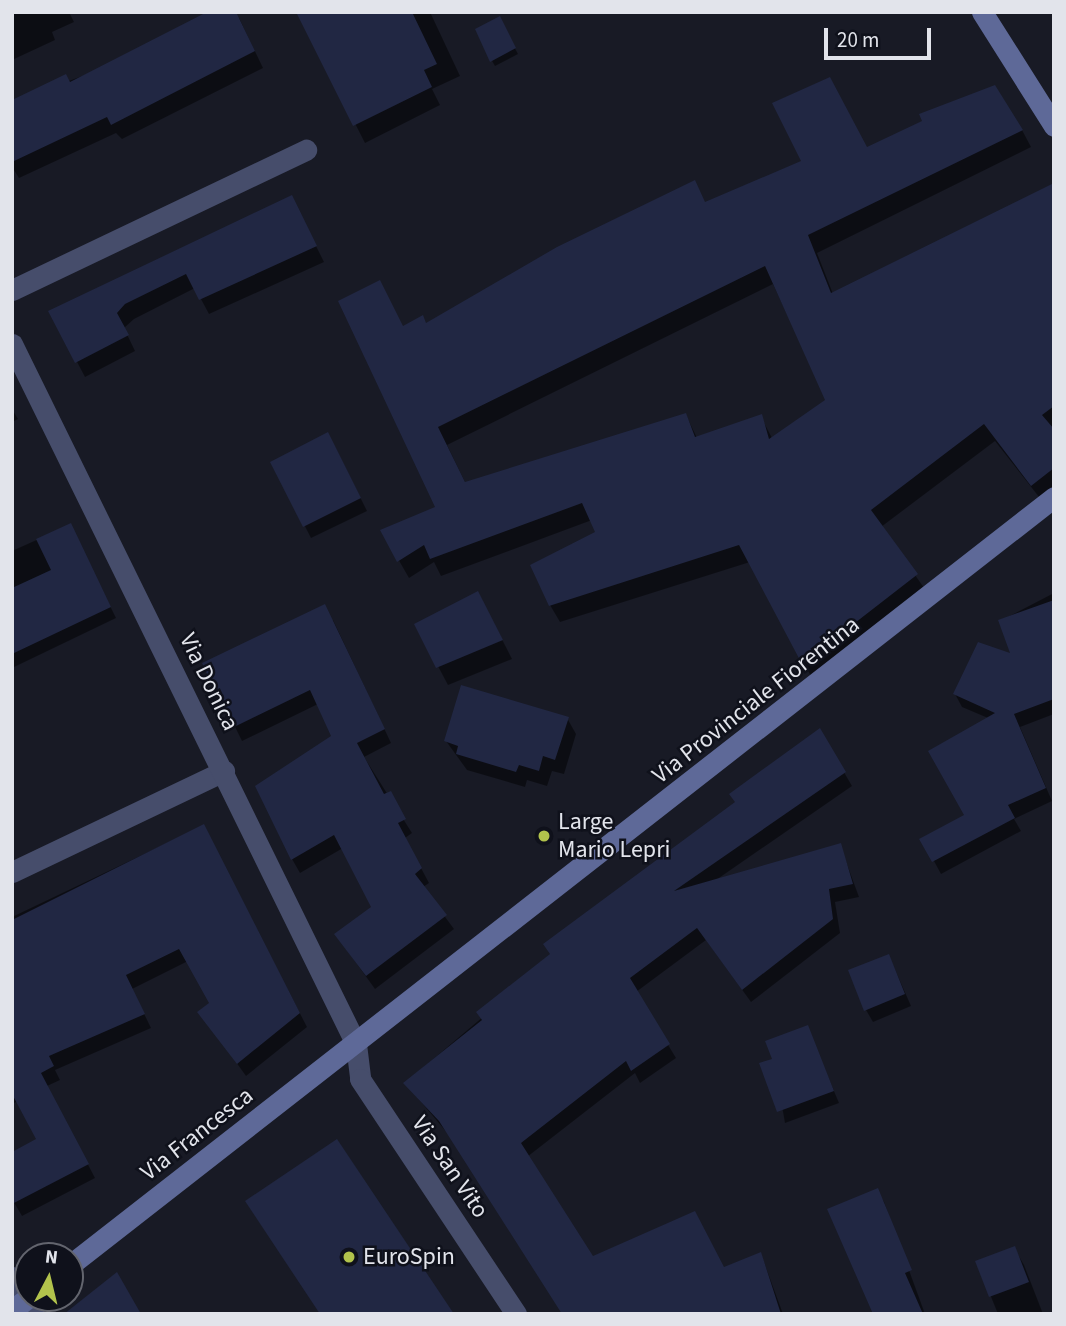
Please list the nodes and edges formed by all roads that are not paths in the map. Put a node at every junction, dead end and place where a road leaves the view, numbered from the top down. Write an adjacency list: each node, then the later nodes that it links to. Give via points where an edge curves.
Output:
1 (982, 12): 2 (main road)
2 (1054, 126)
3 (306, 150): 4 (street)
4 (12, 290)
5 (12, 344): 7 (street, Via Donica)
6 (1054, 497): 9 (main road, Via Provinciale Fiorentina)
7 (224, 771): 8 (street); 9 (street, Via Donica)
8 (12, 872)
9 (356, 1044): 10 (main road, Via Francesca); 11 (street, Via San Vito, via 360,1079)
10 (84, 1254)
11 (516, 1314)

